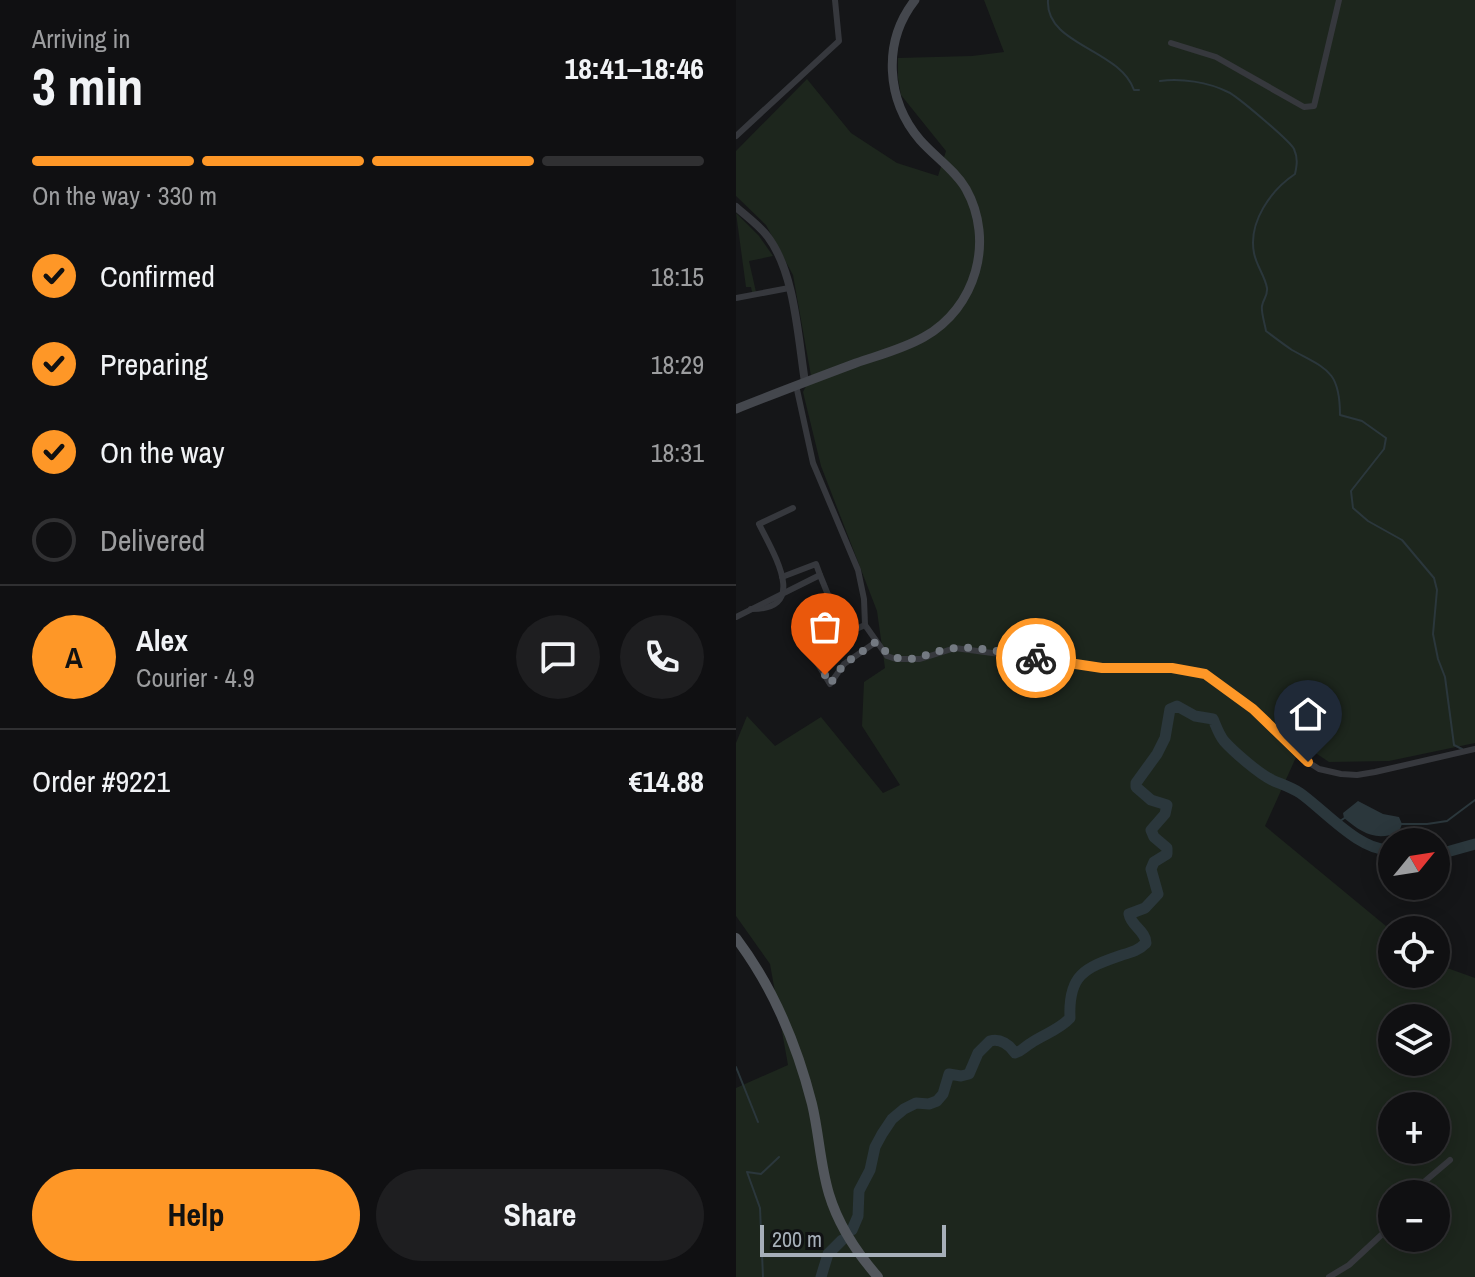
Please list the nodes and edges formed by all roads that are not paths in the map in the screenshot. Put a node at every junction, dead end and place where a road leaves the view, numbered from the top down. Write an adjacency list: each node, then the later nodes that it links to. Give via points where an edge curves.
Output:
1 (835, 0): 5 (street, via 839,41)
2 (915, 0): 9 (main road, via 895,40 895,93 910,127 965,187 974,206 980,243 975,279 953,313 925,336)
3 (1339, 0): 4 (street, via 1314,106 1304,107 1216,57)
4 (1171, 43)
5 (736, 136)
6 (736, 207): 7 (street, via 767,235)
7 (789, 288): 8 (street); 9 (street)
8 (736, 298)
9 (800, 384): 10 (main road); 17 (street, via 813,463 858,570)
10 (736, 409)
11 (793, 508): 13 (street, via 759,524)
12 (820, 575): 13 (street, via 816,564); 14 (street); 15 (street)
13 (782, 577): 14 (street)
14 (785, 591): 16 (street)
15 (835, 612)
16 (736, 617)
17 (865, 625): 18 (street); 18 (street, via 816,647 816,661 830,684 844,664)
18 (876, 642): 19 (street, via 896,659 920,659 955,648 1102,668 1172,668 1205,674 1253,709 1308,762 1341,774 1375,772)
19 (1475, 749)
20 (736, 938): 24 (main road, via 790,1033 812,1104 835,1213)
21 (1445, 1164): 22 (street)
22 (1426, 1180)
23 (1378, 1238): 25 (street)
24 (878, 1277)
25 (1329, 1277)

